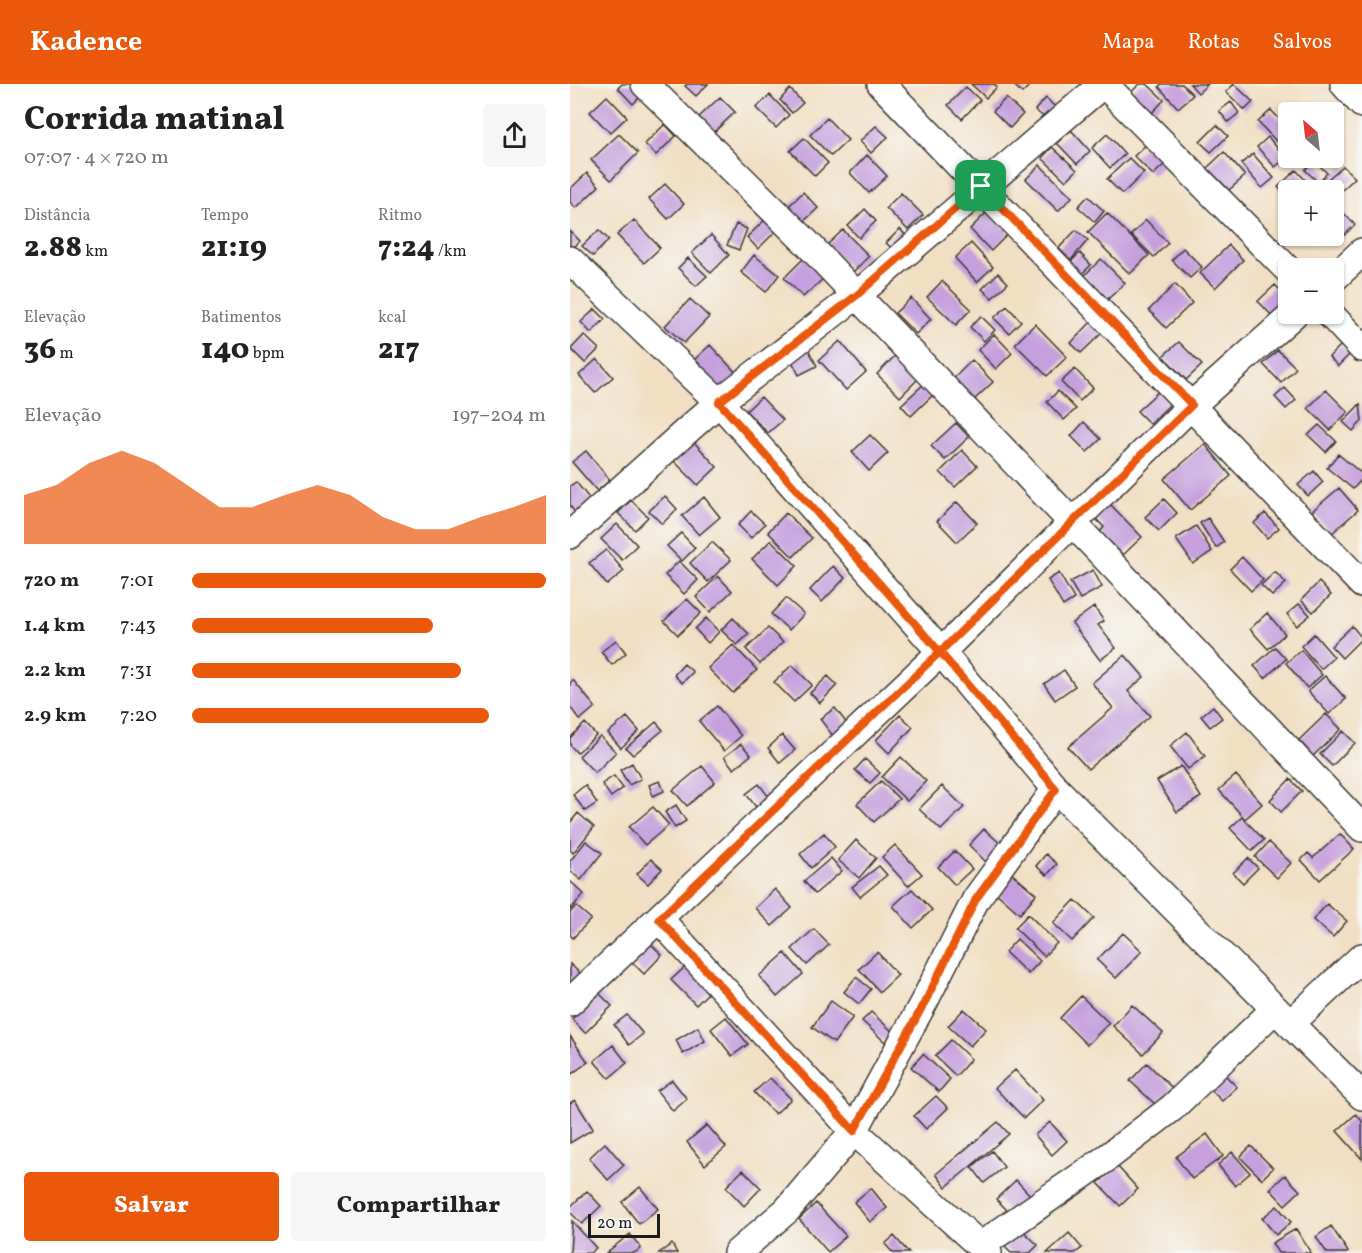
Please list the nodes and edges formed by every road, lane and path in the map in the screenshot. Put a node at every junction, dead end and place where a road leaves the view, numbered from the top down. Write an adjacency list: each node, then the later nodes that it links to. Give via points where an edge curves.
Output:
1 (645, 84): 11 (street)
2 (881, 84): 6 (street)
3 (1103, 84): 6 (street); 9 (street)
4 (1344, 84): 5 (street)
5 (1362, 104)
6 (981, 186): 11 (street); 16 (street)
7 (1362, 252): 10 (street)
8 (570, 260): 15 (street)
9 (1278, 260)
10 (1344, 269)
11 (857, 295): 15 (street); 17 (street)
12 (1283, 324): 16 (street)
13 (1339, 324): 14 (street)
14 (1362, 348)
15 (719, 402): 18 (street); 20 (street)
16 (1192, 405): 17 (street); 19 (street)
17 (1074, 522): 20 (street); 22 (street)
18 (570, 535)
19 (1362, 584)
20 (940, 652): 21 (street); 23 (street)
21 (1056, 789): 26 (street); 28 (street, via 976,899)
22 (1362, 828)
23 (659, 919): 25 (street); 28 (street)
24 (1362, 957): 26 (street)
25 (570, 1002)
26 (1283, 1017): 27 (street); 29 (street, via 1172,1108)
27 (1362, 1096)
28 (854, 1131): 29 (street); 30 (street, via 788,1210)
29 (984, 1249)
30 (737, 1253)

